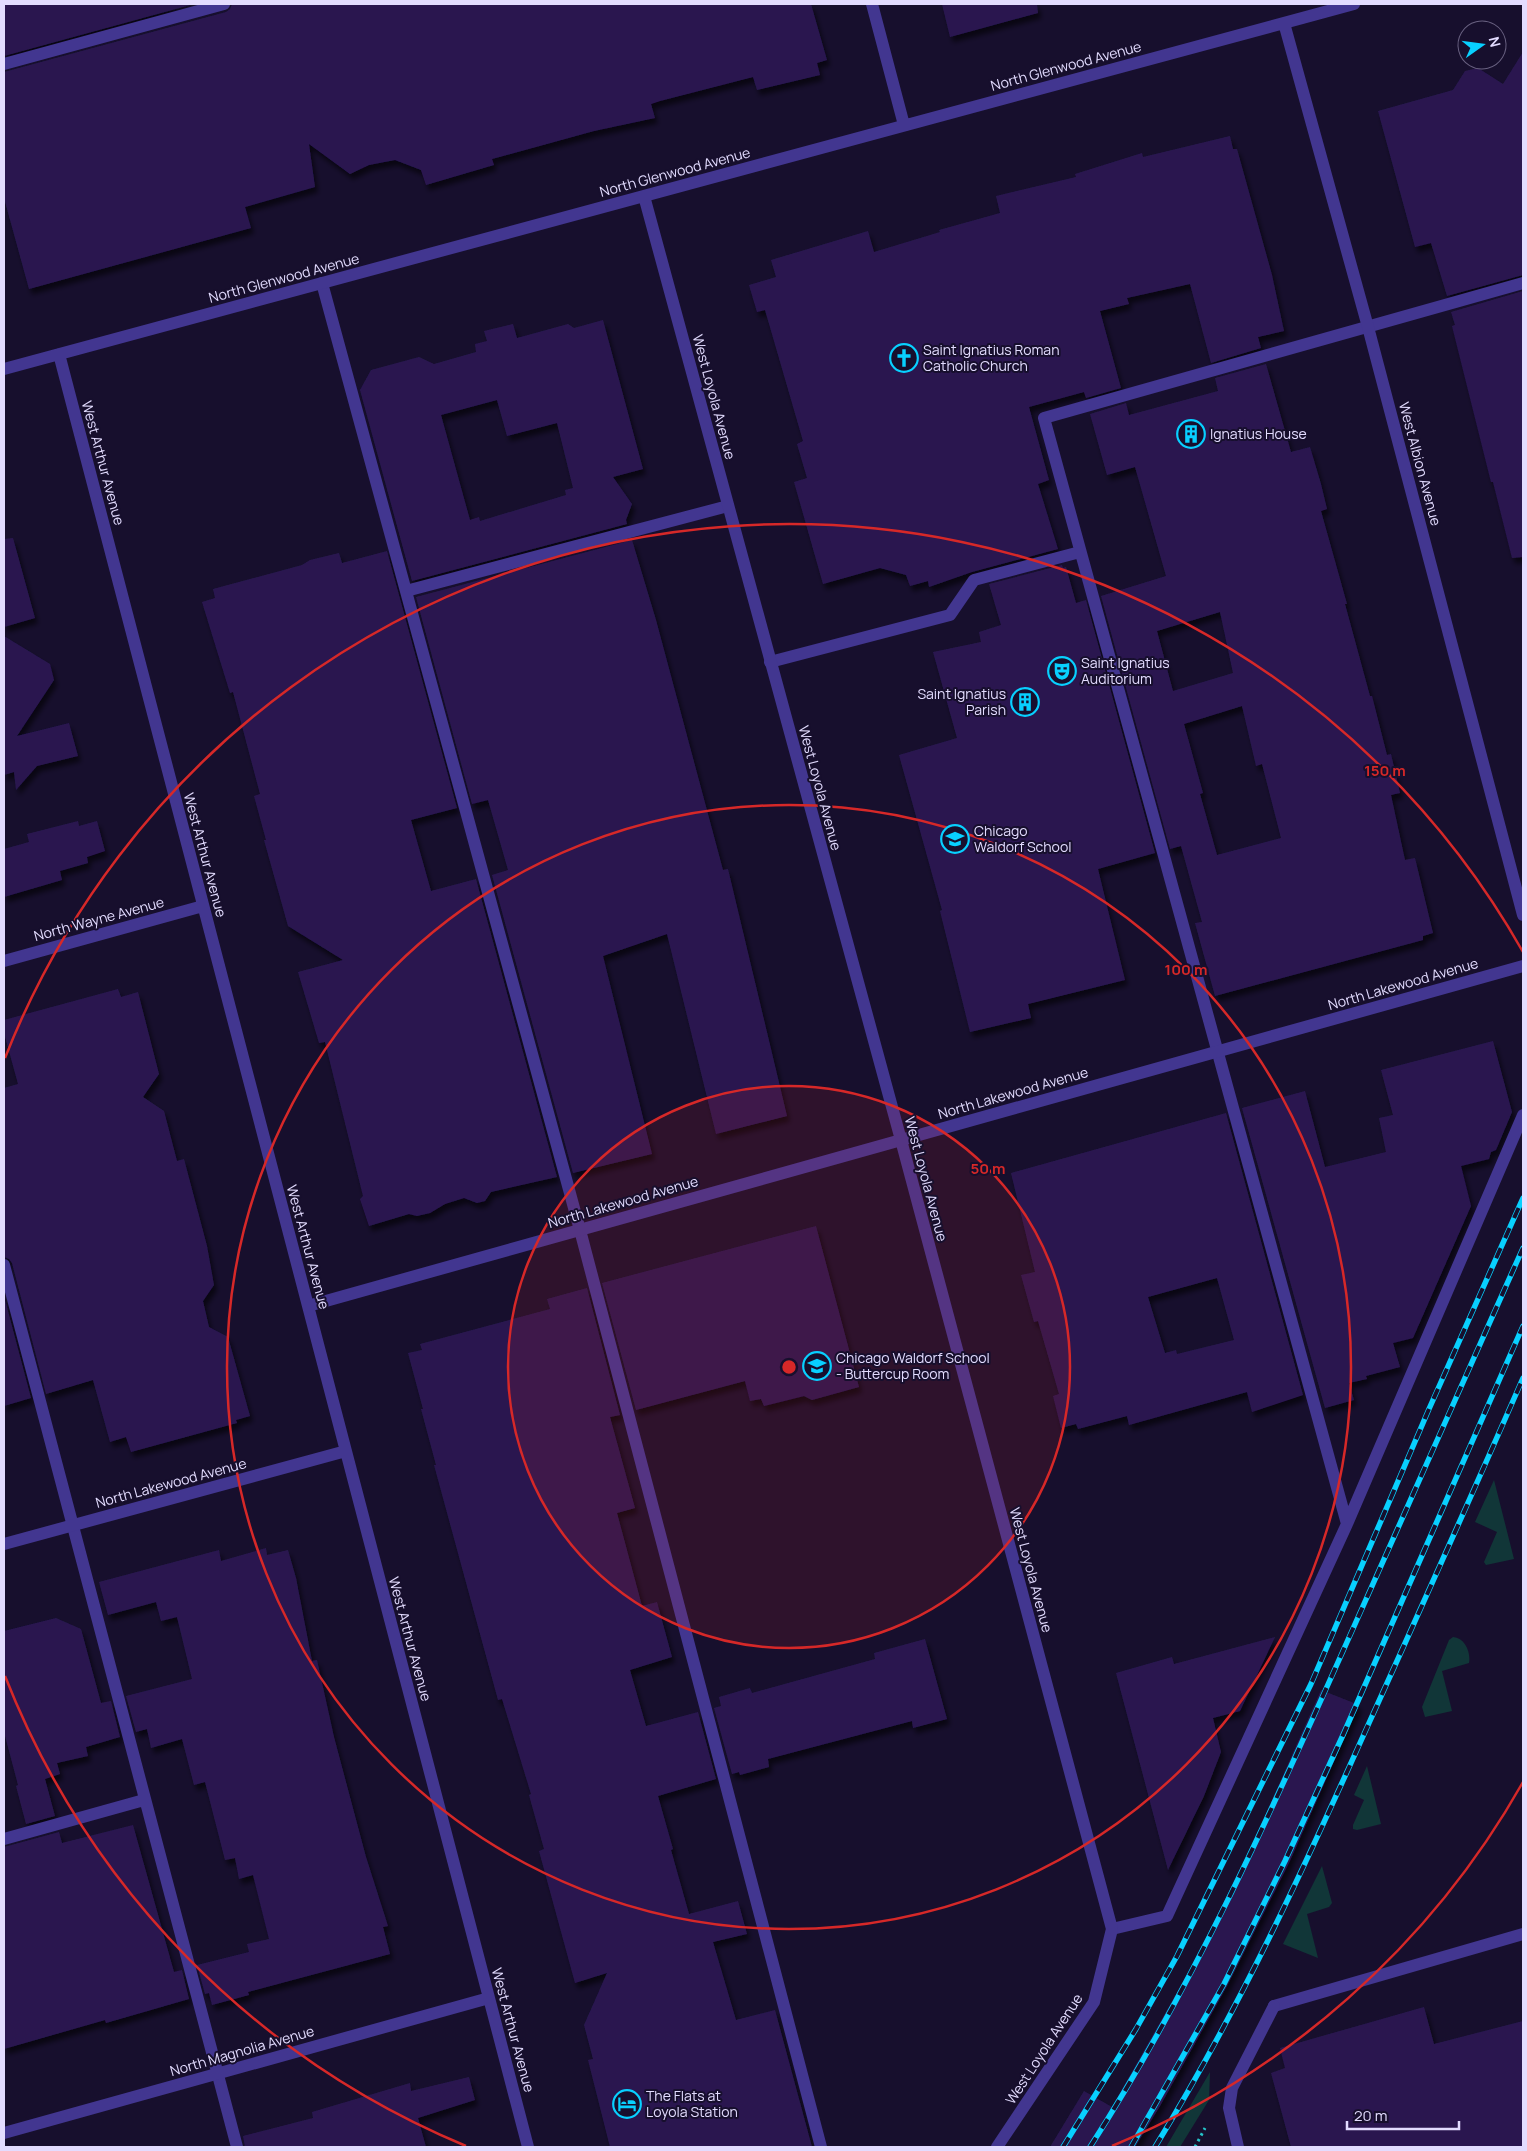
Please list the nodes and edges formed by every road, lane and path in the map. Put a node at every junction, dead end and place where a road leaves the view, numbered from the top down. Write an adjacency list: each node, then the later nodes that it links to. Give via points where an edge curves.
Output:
1 (224, 4): 5 (street)
2 (872, 4): 6 (street)
3 (1354, 4): 4 (street, North Glenwood Avenue)
4 (1284, 22): 6 (street, North Glenwood Avenue); 10 (street, West Albion Avenue)
5 (4, 64)
6 (904, 125): 7 (street, North Glenwood Avenue)
7 (644, 196): 8 (street, North Glenwood Avenue); 13 (street, West Loyola Avenue)
8 (322, 283): 11 (street, North Glenwood Avenue); 15 (street)
9 (1523, 284): 10 (street)
10 (1368, 327): 14 (street, via 1044,418); 18 (street, West Albion Avenue)
11 (59, 354): 12 (street, North Glenwood Avenue); 17 (street, West Arthur Avenue)
12 (4, 369)
13 (728, 506): 15 (street); 16 (street, West Loyola Avenue)
14 (1080, 552): 16 (street, via 974,580 950,615); 21 (street)
15 (406, 592): 24 (street)
16 (770, 662): 23 (street, West Loyola Avenue)
17 (203, 906): 19 (street, North Wayne Avenue); 26 (street, West Arthur Avenue)
18 (1523, 915)
19 (4, 961)
20 (1523, 966): 21 (street, North Lakewood Avenue)
21 (1216, 1052): 23 (street, North Lakewood Avenue); 28 (street)
22 (1523, 1116): 28 (street)
23 (901, 1140): 24 (street, North Lakewood Avenue); 33 (street, West Loyola Avenue)
24 (580, 1230): 26 (street, North Lakewood Avenue); 41 (street)
25 (4, 1265): 29 (street)
26 (308, 1306): 27 (street, West Arthur Avenue)
27 (346, 1450): 29 (street, North Lakewood Avenue); 35 (street, West Arthur Avenue)
28 (1347, 1524): 33 (street, via 1167,1916)
29 (72, 1525): 30 (street, North Lakewood Avenue); 31 (street)
30 (4, 1544)
31 (144, 1800): 32 (street); 36 (street)
32 (4, 1839)
33 (1112, 1930): 42 (street, West Loyola Avenue, via 1094,2002)
34 (1523, 1934): 44 (street, via 1274,2006 1232,2088 1229,2108)
35 (489, 1998): 36 (street, North Magnolia Avenue); 40 (street, West Arthur Avenue)
36 (217, 2074): 38 (street, North Magnolia Avenue); 39 (street)
37 (1206, 2128): 43 (path)
38 (4, 2133)
39 (237, 2147)
40 (528, 2147)
41 (821, 2147)
42 (997, 2147)
43 (1195, 2147)
44 (1238, 2147)

